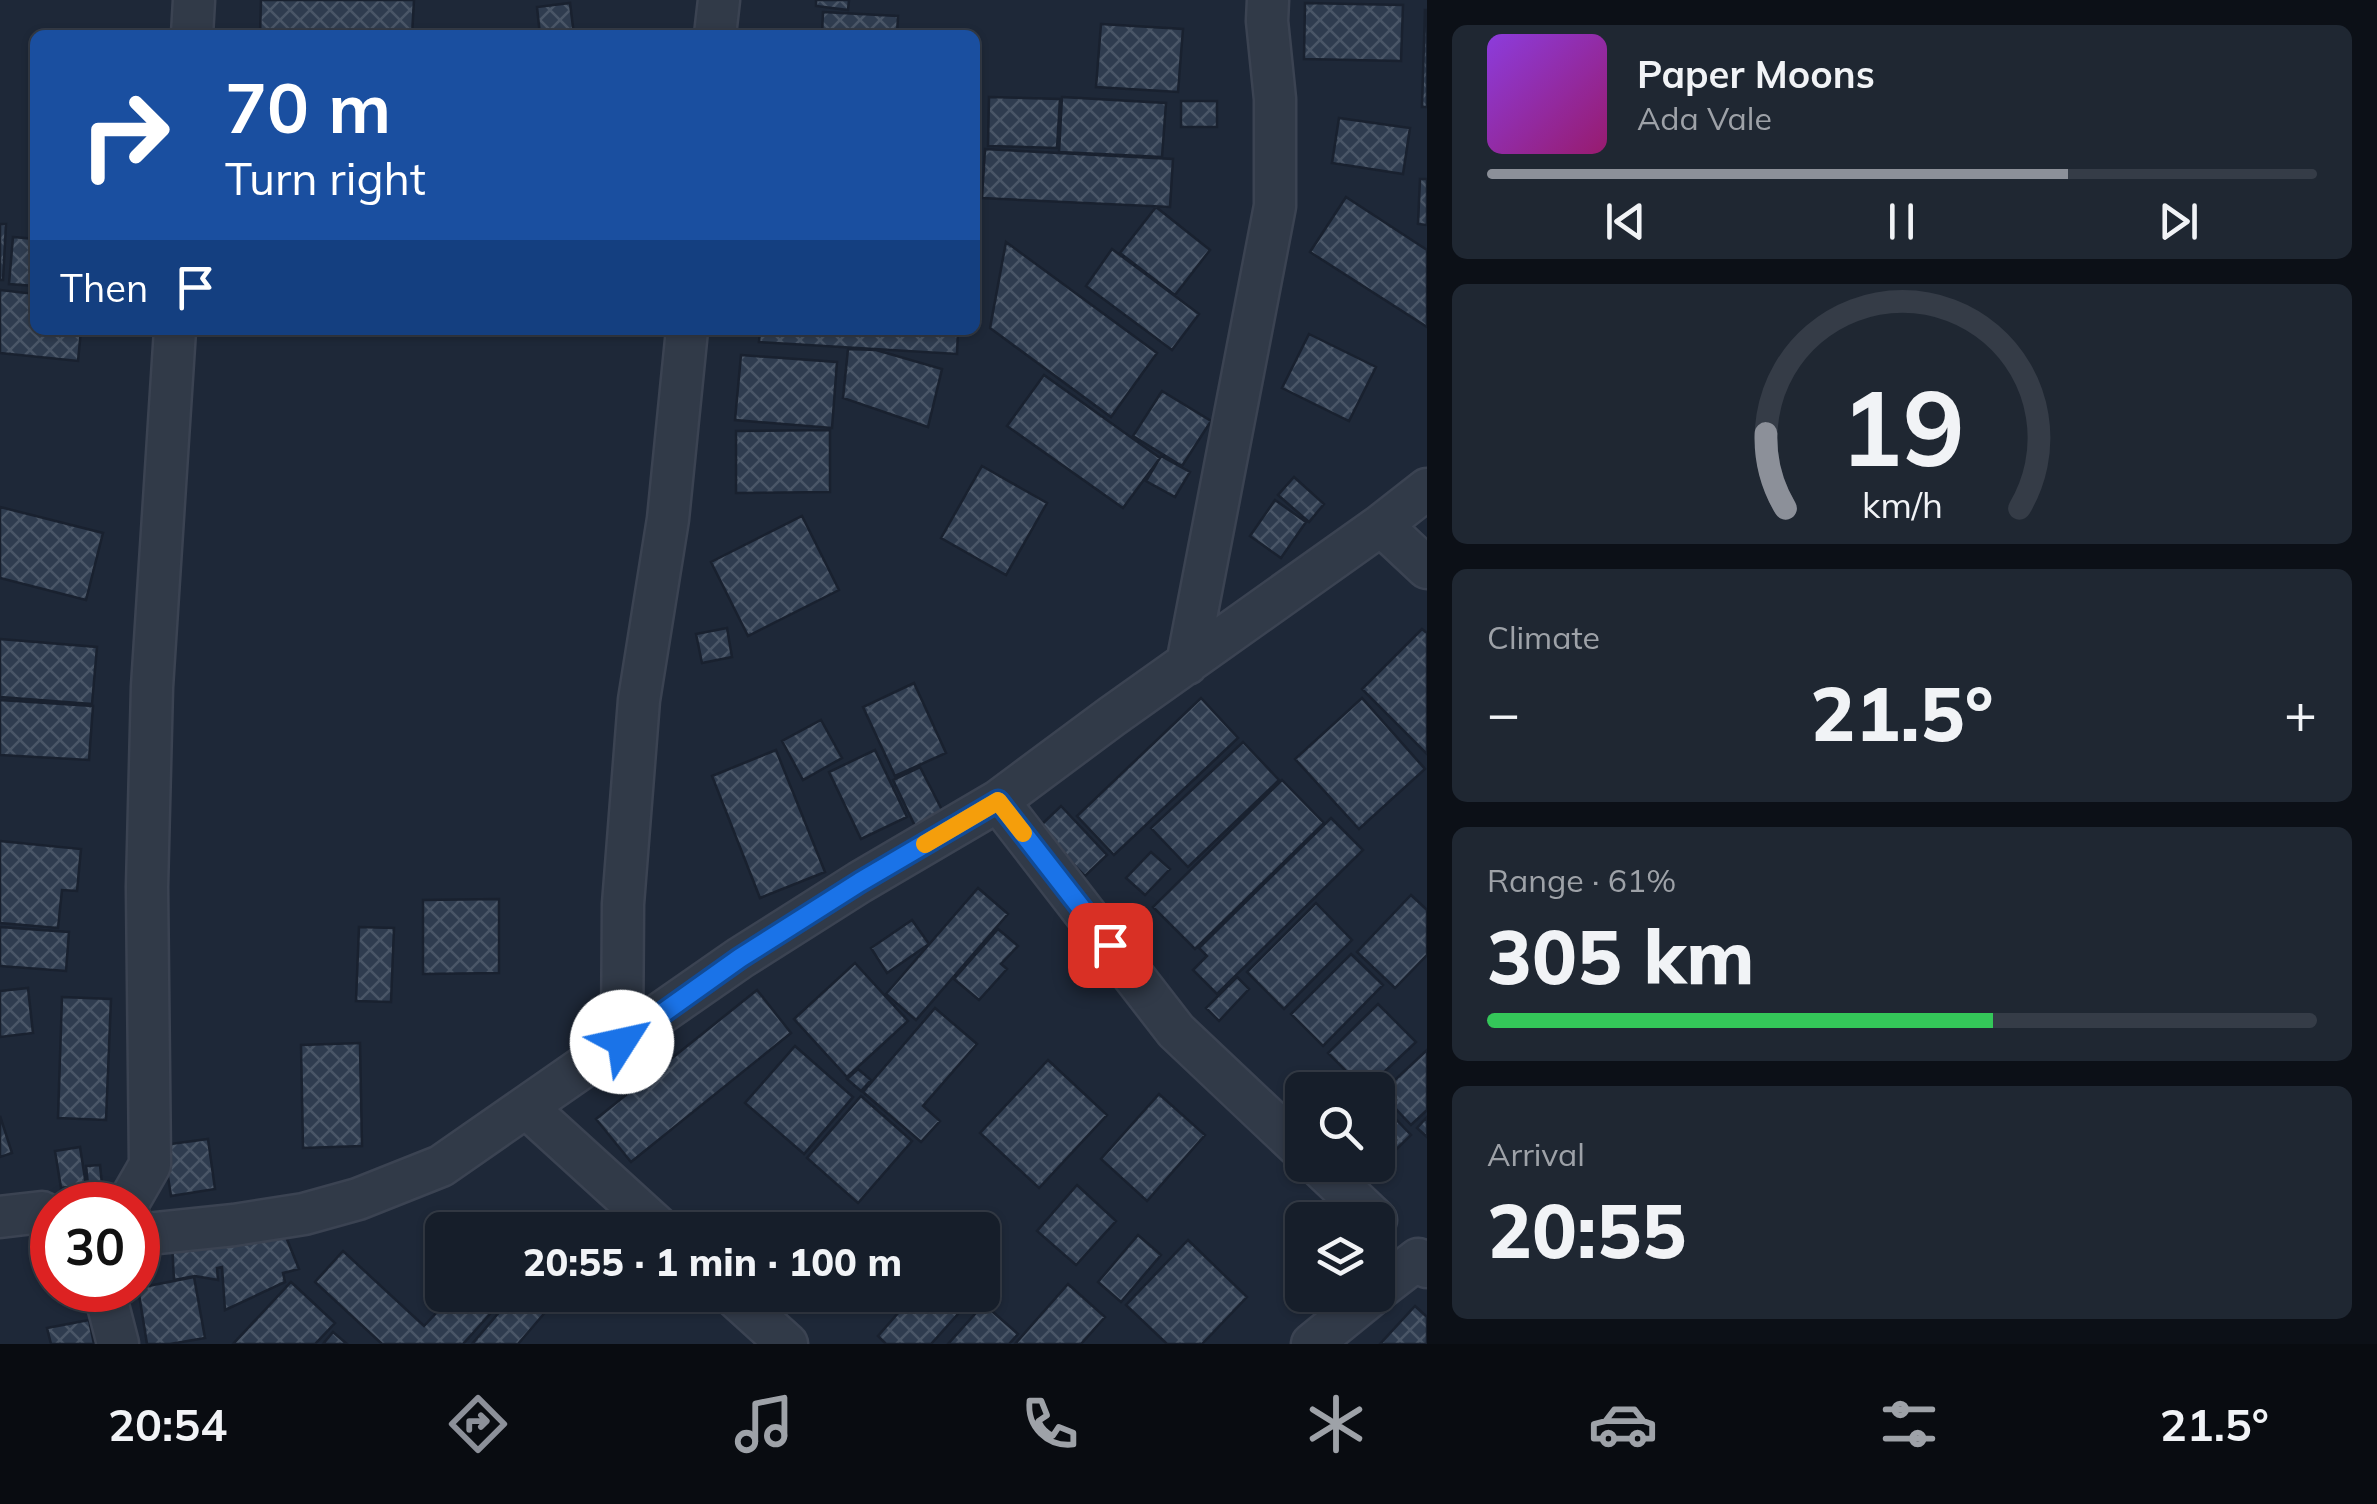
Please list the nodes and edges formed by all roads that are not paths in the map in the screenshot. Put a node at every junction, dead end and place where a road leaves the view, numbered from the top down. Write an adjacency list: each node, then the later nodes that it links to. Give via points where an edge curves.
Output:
1 (194, 0): 4 (street)
2 (718, 0): 5 (street)
3 (1268, 0): 11 (street, via 1276,206)
4 (192, 30)
5 (715, 30)
6 (175, 335): 16 (street, via 152,687 150,1165)
7 (686, 335): 13 (street, via 668,519 639,700 623,904)
8 (1427, 489): 9 (street)
9 (1381, 525): 10 (street); 11 (street)
10 (1427, 568)
11 (1187, 664): 12 (street)
12 (998, 801): 13 (street, via 740,958); 15 (street, via 1176,1031)
13 (622, 1042): 14 (street)
14 (526, 1107): 19 (street); 22 (street, via 440,1166 358,1199 304,1214)
15 (1285, 1134)
16 (141, 1182)
17 (1336, 1182): 18 (street)
18 (1357, 1202)
19 (641, 1212)
20 (30, 1216): 21 (street)
21 (0, 1217)
22 (160, 1233)
23 (1395, 1238): 24 (street)
24 (1422, 1263): 25 (street)
25 (1395, 1280)
26 (110, 1312): 29 (street)
27 (752, 1312): 30 (street)
28 (1351, 1312): 31 (street)
29 (118, 1344)
30 (787, 1344)
31 (1312, 1344)

